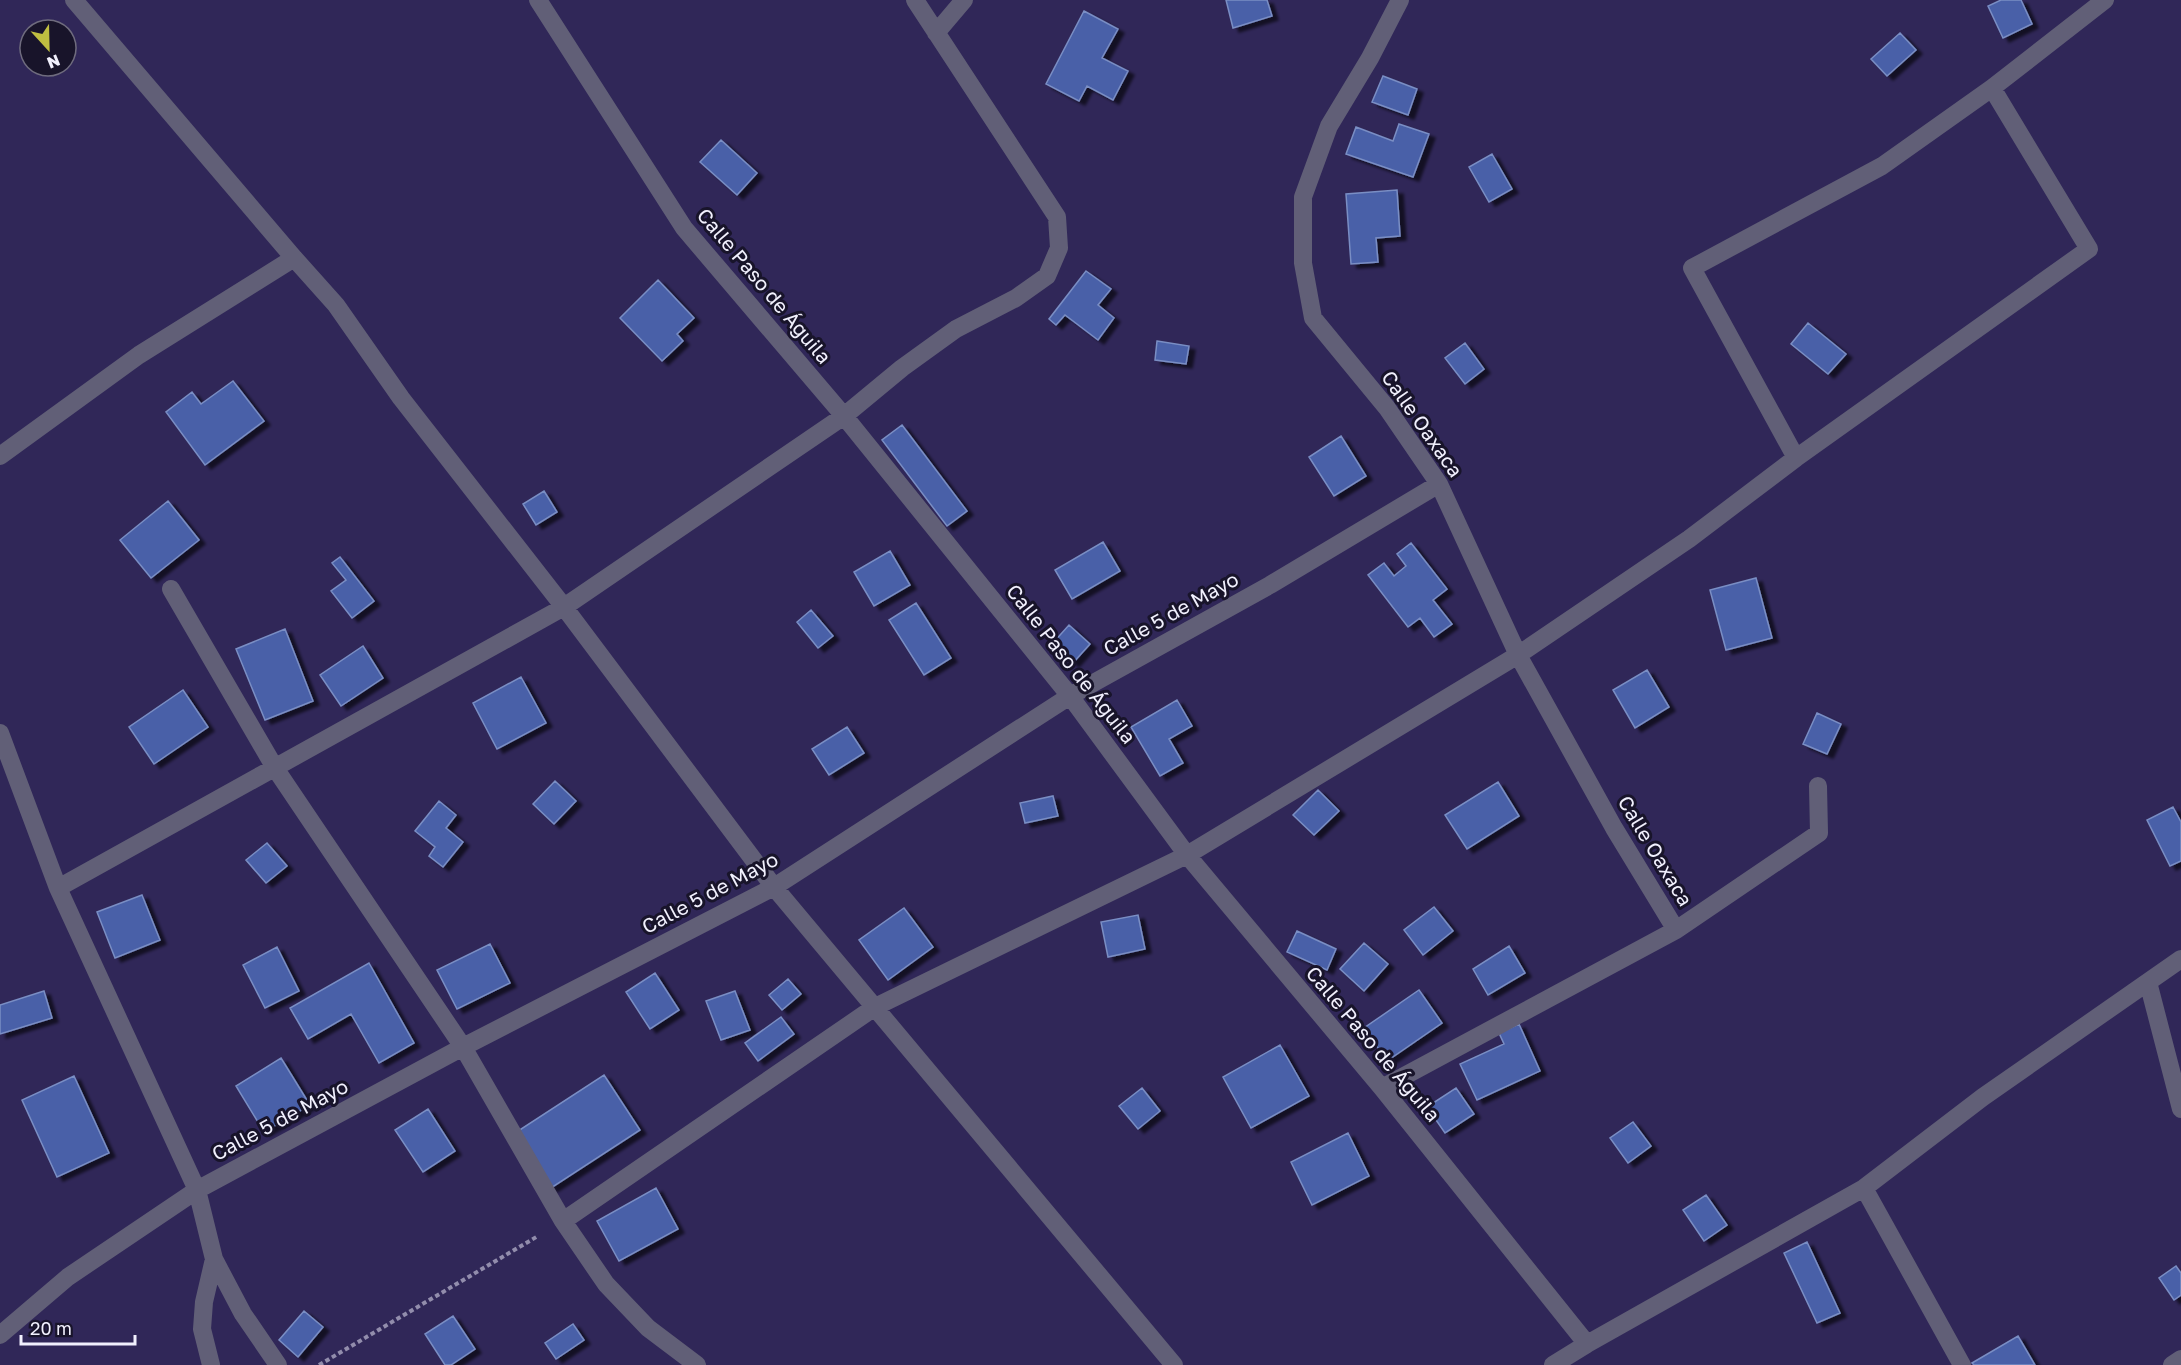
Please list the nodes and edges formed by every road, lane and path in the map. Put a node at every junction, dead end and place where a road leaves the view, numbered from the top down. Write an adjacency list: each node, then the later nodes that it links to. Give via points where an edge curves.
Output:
1 (74, 0): 9 (street)
2 (537, 0): 10 (street, Calle Paso de Águila, via 684,228)
3 (915, 0): 7 (street)
4 (964, 0): 7 (street)
5 (1400, 0): 13 (street, Calle Oaxaca, via 1329,126 1303,197 1303,262 1312,318 1387,408)
6 (2104, 0): 8 (street)
7 (936, 33): 10 (street, via 1057,217 1059,248 1047,276 1016,298 956,329)
8 (1992, 88): 12 (street, via 2089,249); 12 (street, via 1882,166 1692,268)
9 (294, 258): 11 (street, via 139,355); 15 (street, via 336,306 401,398)
10 (844, 416): 15 (street); 17 (street, Calle Paso de Águila)
11 (0, 456)
12 (1796, 458): 16 (street, via 1689,538)
13 (1439, 484): 16 (street, Calle Oaxaca); 17 (street, Calle 5 de Mayo, via 1270,585)
14 (171, 589): 19 (street)
15 (564, 607): 19 (street); 22 (street)
16 (1518, 655): 21 (street); 24 (street, Calle Oaxaca)
17 (1070, 696): 21 (street, Calle Paso de Águila); 22 (street, Calle 5 de Mayo)
18 (0, 733): 23 (street)
19 (274, 768): 23 (street); 28 (street)
20 (1818, 786): 24 (street, via 1819,833)
21 (1187, 855): 27 (street); 29 (street, Calle Paso de Águila)
22 (774, 886): 27 (street); 28 (street, Calle 5 de Mayo)
23 (58, 888): 32 (street)
24 (1676, 930): 29 (street)
25 (2181, 959): 26 (street)
26 (2148, 982): 30 (street); 31 (street, via 1983,1097)
27 (875, 1007): 33 (street); 42 (street)
28 (463, 1047): 32 (street, Calle 5 de Mayo); 33 (street)
29 (1382, 1088): 36 (street, Calle Paso de Águila)
30 (2181, 1109)
31 (1864, 1188): 36 (street); 44 (street)
32 (197, 1190): 34 (street); 35 (street, Calle 5 de Mayo, via 68,1277)
33 (563, 1221): 40 (path); 41 (street, via 606,1284 648,1328)
34 (214, 1259): 38 (street, via 202,1329); 39 (street, via 243,1314)
35 (0, 1335)
36 (1587, 1344): 43 (street)
37 (2181, 1359): 45 (street)
38 (211, 1365)
39 (278, 1365)
40 (319, 1365)
41 (697, 1365)
42 (1174, 1365)
43 (1553, 1365)
44 (1962, 1365)
45 (2172, 1365)

